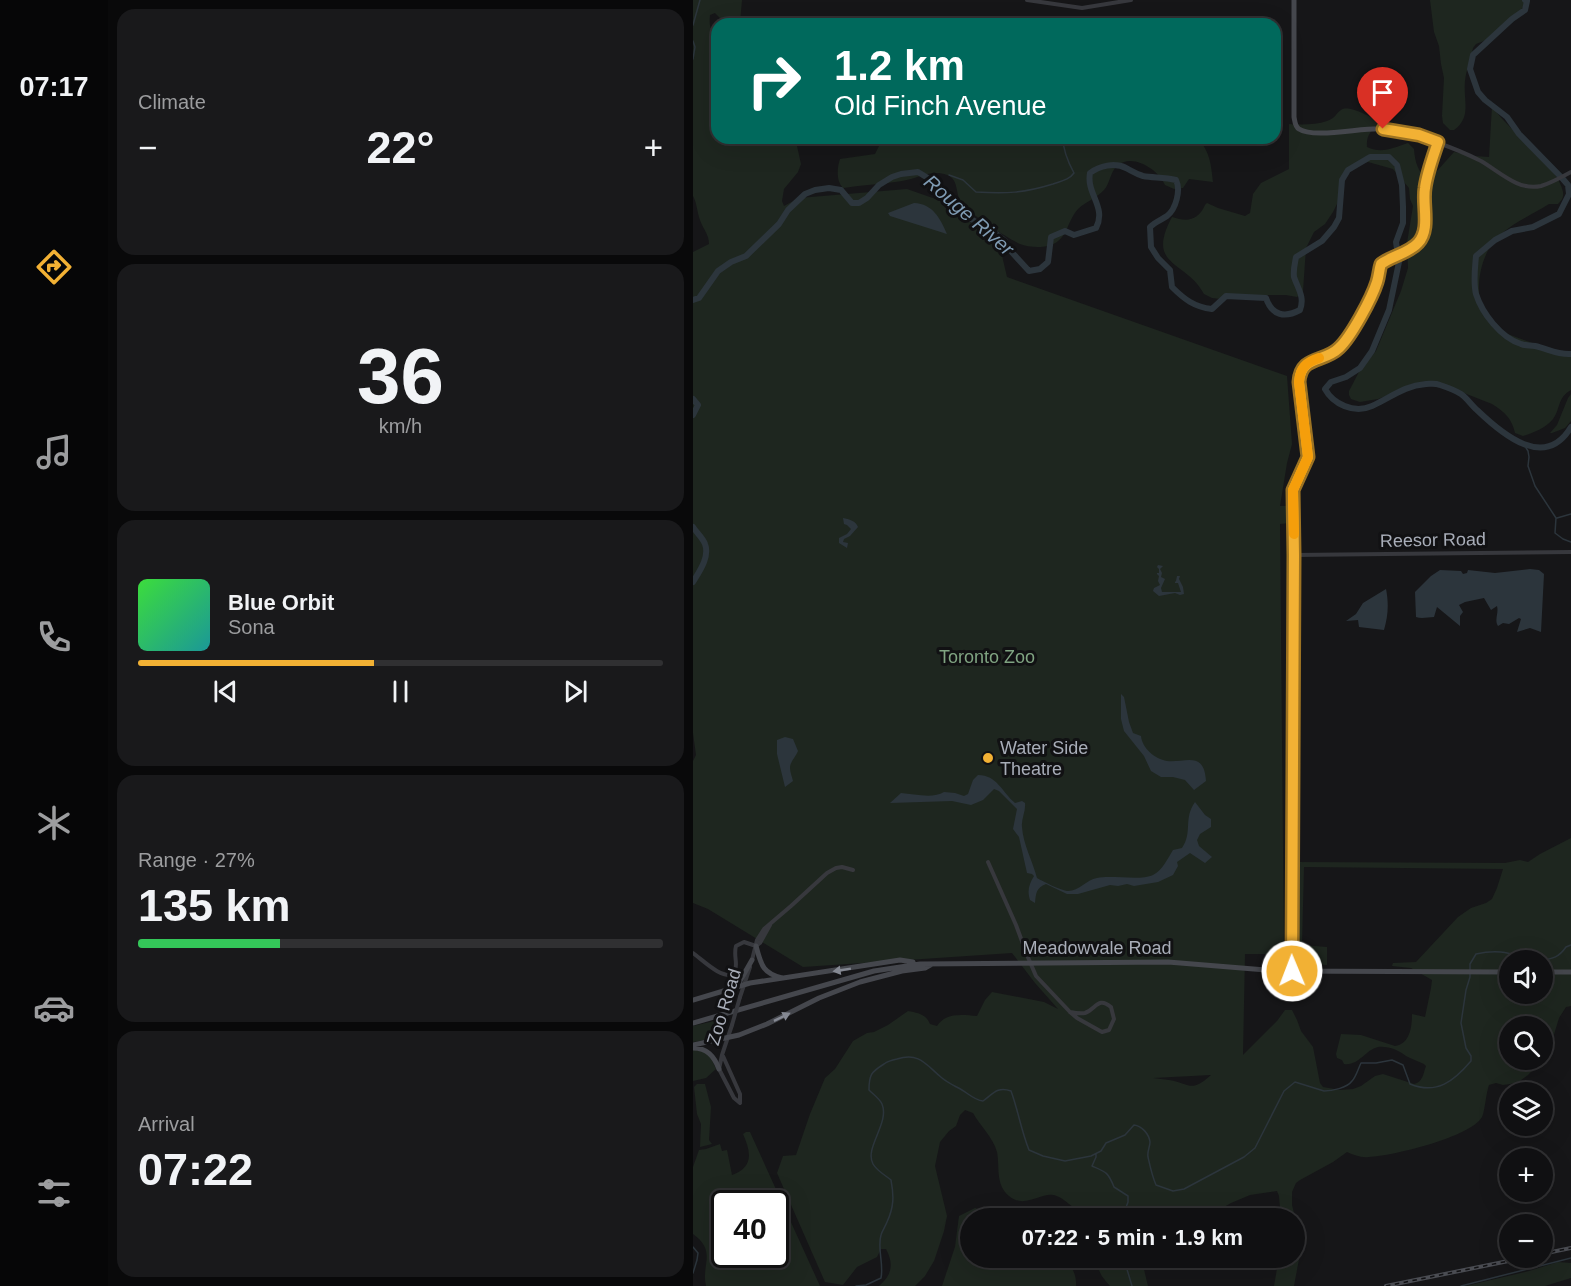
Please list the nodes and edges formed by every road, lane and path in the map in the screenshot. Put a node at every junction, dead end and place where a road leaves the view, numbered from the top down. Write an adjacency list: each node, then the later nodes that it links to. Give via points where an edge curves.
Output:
1 (1027, 0): 4 (street, via 1079,8)
2 (1131, 0): 4 (street)
3 (1294, 0): 5 (street, via 1294,117 1298,129 1314,133 1383,129)
4 (1107, 2)
5 (1438, 142): 6 (street, via 1528,186 1541,186); 8 (street, via 1425,188 1425,224 1419,242 1383,262 1369,300 1344,344 1306,364 1300,373 1308,457 1293,490)
6 (1571, 172)
7 (1571, 552): 8 (street, Reesor Road)
8 (1294, 555): 17 (street)
9 (988, 862): 14 (street)
10 (853, 870): 11 (street, Zoo Road, via 842,867 827,873 771,923)
11 (756, 946): 12 (street, via 744,942 737,946 737,967 731,976); 13 (street, Zoo Road); 21 (street, via 762,966)
12 (693, 953)
13 (752, 960): 22 (street, Zoo Road); 23 (street, via 740,981)
14 (1030, 962): 15 (street, Meadowvale Road); 17 (street, Meadowvale Road, via 1168,962); 26 (street, via 1039,980)
15 (934, 963): 16 (street, Meadowvale Road); 28 (street, one-way to 15, via 859,982)
16 (920, 964): 21 (street, one-way to 21, via 900,960); 27 (street, Meadowvale Road, via 874,970)
17 (1292, 971): 18 (street, Meadowvale Road); 24 (street)
18 (1499, 972)
19 (1553, 972): 20 (street)
20 (1571, 972)
21 (783, 979): 22 (street)
22 (745, 984): 23 (street); 28 (street, Zoo Road, bridge)
23 (711, 994): 25 (street)
24 (1293, 997)
25 (693, 1000)
26 (1070, 1012): 26 (street, via 1102,1032 1109,1030 1114,1019 1111,1006 1104,1003 1082,1014)
27 (693, 1023)
28 (727, 1038): 29 (street); 30 (street, Zoo Road)
29 (693, 1046): 31 (street, via 709,1052)
30 (722, 1055): 31 (street); 31 (street, Zoo Road, via 740,1094 740,1103)
31 (719, 1069)

